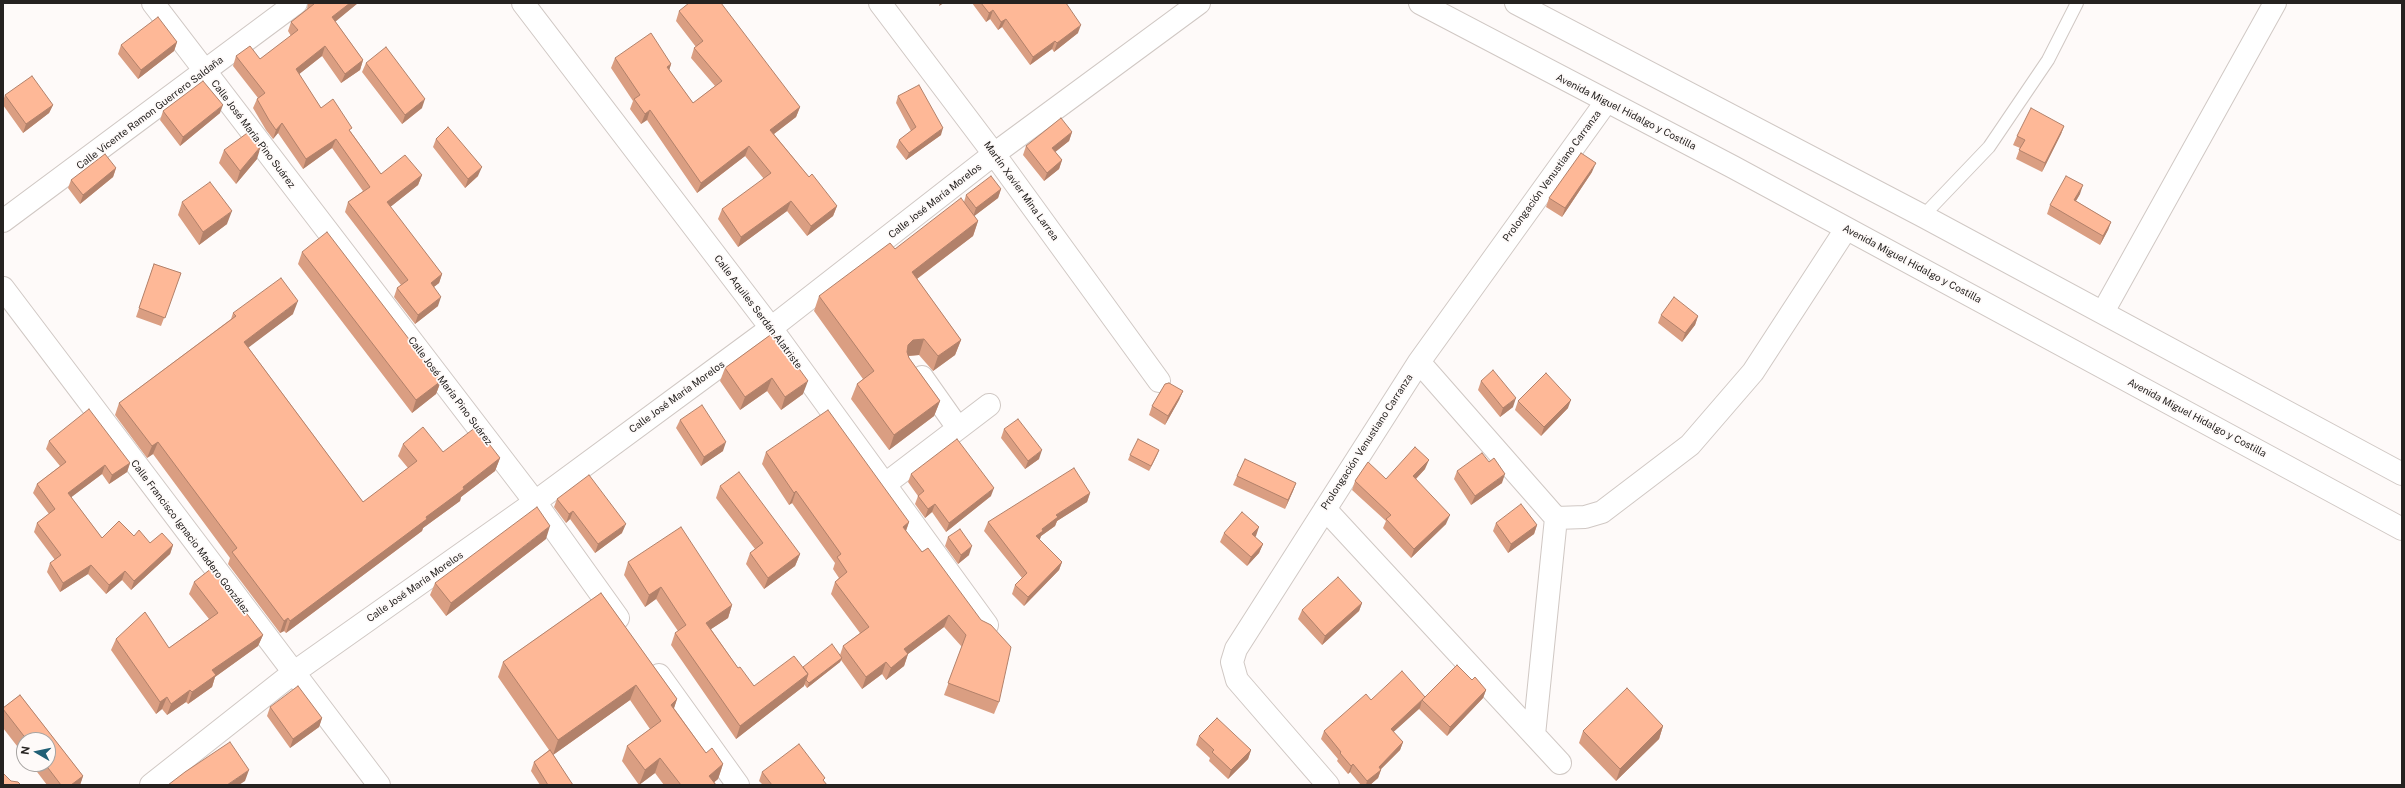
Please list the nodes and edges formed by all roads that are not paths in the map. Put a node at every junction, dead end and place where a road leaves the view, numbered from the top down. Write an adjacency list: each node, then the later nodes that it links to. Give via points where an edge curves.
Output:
1 (153, 3): 10 (street, Calle José María Pino Suárez)
2 (296, 3): 10 (street, Calle Vicente Ramon Guerrero Saldaña)
3 (523, 3): 18 (street, Calle Aquiles Serdán Alatriste)
4 (880, 3): 12 (street, Martín Xavier Mina Larrea)
5 (1199, 3): 12 (street, Calle José María Morelos)
6 (1420, 3): 11 (street, Avenida Miguel Hidalgo y Costilla)
7 (1516, 3): 13 (street)
8 (2077, 3): 13 (lane, via 2048,60 1989,147)
9 (2276, 3): 17 (street)
10 (205, 72): 14 (street, Calle Vicente Ramon Guerrero Saldaña); 26 (street, Calle José María Pino Suárez)
11 (1606, 102): 15 (street, Avenida Miguel Hidalgo y Costilla); 19 (street, Prolongación Venustiano Carranza)
12 (994, 154): 18 (street, Calle José María Morelos); 21 (street, Martín Xavier Mina Larrea)
13 (1924, 216): 17 (street)
14 (3, 221)
15 (1846, 229): 28 (street, via 1753,372 1690,445 1602,512 1585,517); 29 (street, Avenida Miguel Hidalgo y Costilla)
16 (3, 288): 33 (street, Calle Francisco Ignacio Madero González)
17 (2103, 312): 24 (street)
18 (771, 328): 25 (street, Calle Aquiles Serdán Alatriste); 26 (street, Calle José María Morelos)
19 (1419, 362): 27 (street, Prolongación Venustiano Carranza); 28 (street)
20 (914, 366): 23 (street)
21 (1159, 381)
22 (989, 405): 23 (street)
23 (958, 428): 25 (street)
24 (2402, 474)
25 (884, 485): 30 (street, Calle Aquiles Serdán Alatriste)
26 (535, 502): 31 (street, Calle José María Pino Suárez); 33 (street, Calle José María Morelos)
27 (1325, 509): 34 (street); 39 (street, Prolongación Venustiano Carranza, via 1240,643 1232,662 1237,680)
28 (1556, 518): 34 (street)
29 (2402, 529)
30 (987, 625)
31 (632, 637)
32 (646, 656): 38 (street)
33 (293, 673): 36 (street, Calle José María Morelos); 37 (street, Calle Francisco Ignacio Madero González)
34 (1534, 735): 35 (street)
35 (1560, 763)
36 (151, 785)
37 (378, 785)
38 (738, 785)
39 (1328, 785)

